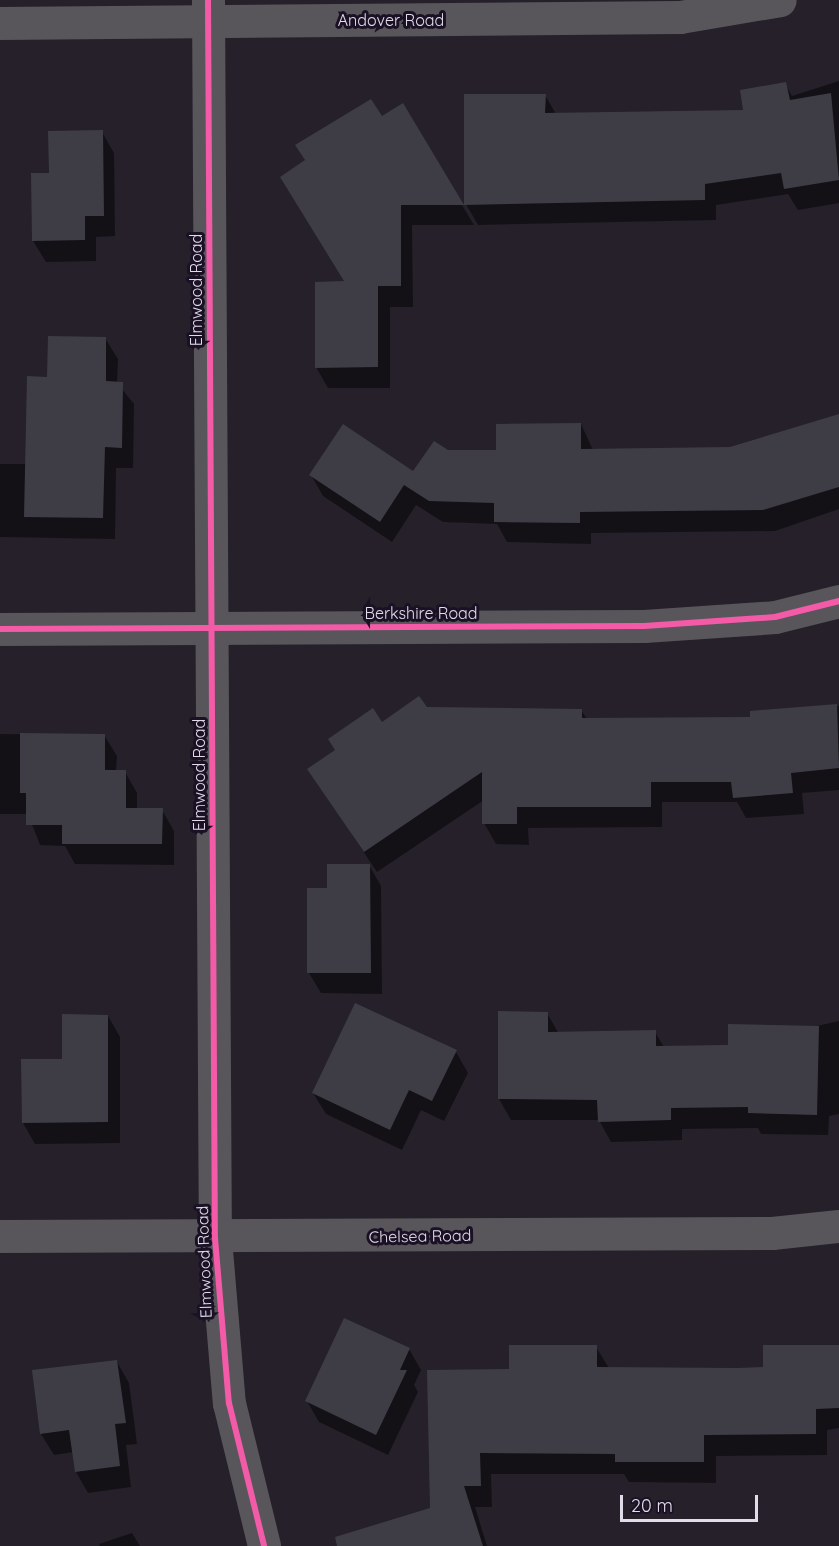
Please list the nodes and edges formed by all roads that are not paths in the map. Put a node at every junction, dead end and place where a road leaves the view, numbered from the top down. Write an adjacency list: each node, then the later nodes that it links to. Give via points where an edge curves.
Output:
1 (780, 0): 2 (street, Andover Road, via 680,17)
2 (208, 10): 3 (street, Andover Road); 5 (street, Elmwood Road)
3 (0, 23)
4 (839, 602): 5 (street, Berkshire Road, via 775,617 644,626)
5 (212, 627): 6 (street, Berkshire Road); 9 (street, Elmwood Road)
6 (0, 629)
7 (839, 1226): 9 (street, Chelsea Road, via 772,1233)
8 (0, 1236): 9 (street, Chelsea Road)
9 (216, 1238): 10 (street, Elmwood Road, via 230,1403)
10 (264, 1546)

